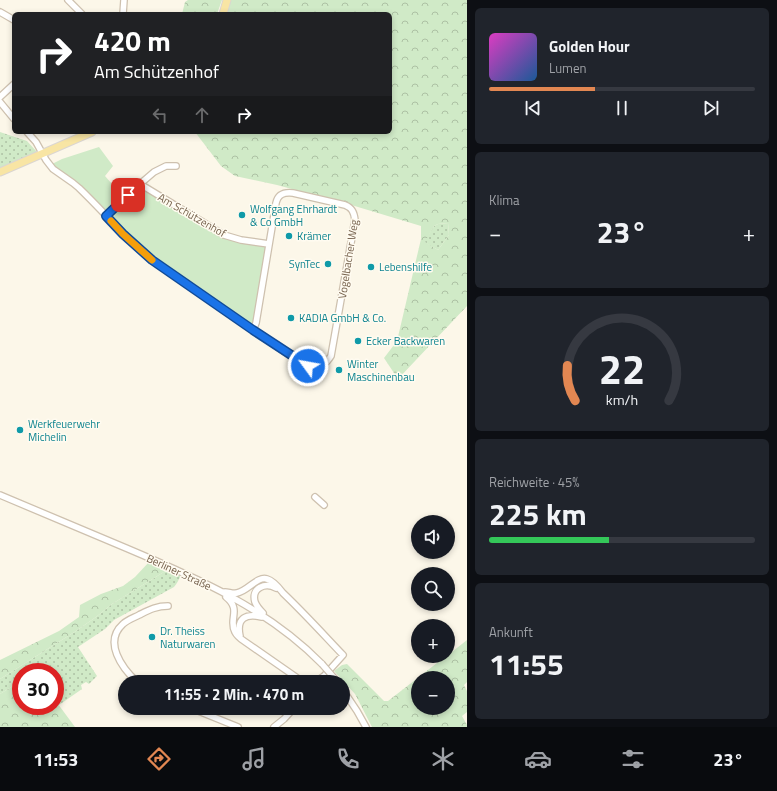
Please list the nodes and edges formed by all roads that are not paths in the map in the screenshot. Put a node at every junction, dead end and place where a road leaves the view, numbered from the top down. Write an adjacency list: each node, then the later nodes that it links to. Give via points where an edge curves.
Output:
1 (68, 0): 5 (street)
2 (124, 0): 6 (street)
3 (227, 0): 7 (main road)
4 (0, 12): 8 (street)
5 (80, 12)
6 (123, 12)
7 (223, 12)
8 (12, 19)
9 (12, 86): 10 (street)
10 (0, 97)
11 (1, 105): 12 (street)
12 (12, 117)
13 (29, 134): 15 (street, Vogelbacher Weg)
14 (87, 134): 15 (main road)
15 (42, 154): 17 (main road); 19 (street, Vogelbacher Weg, via 53,169 80,188)
16 (176, 166): 18 (street, via 160,168)
17 (0, 172)
18 (140, 184): 19 (street); 20 (street, Am Schützenhof, via 224,235)
19 (106, 216): 21 (street, Vogelbacher Weg, via 152,260)
20 (270, 244): 21 (street, Vogelbacher Weg); 21 (street, Vogelbacher Weg, via 277,200 285,192 345,205 355,214 332,356 329,360 315,367 308,366)
21 (253, 330)
22 (0, 495): 25 (street, Berliner Straße, via 189,575)
23 (315, 497): 24 (street)
24 (324, 505)
25 (216, 589): 26 (street, via 237,593 258,580 267,579); 28 (street, Berliner Straße); 29 (street, via 230,600 234,613 234,631)
26 (281, 591): 28 (street, via 265,585 255,593 258,608); 32 (street, via 343,655)
27 (168, 606): 30 (street, via 154,608 128,620 116,632 114,648)
28 (274, 622): 29 (street, via 254,615 244,618 240,622 239,631); 33 (street, Berliner Straße, bridge, via 296,639)
29 (244, 641): 31 (street)
30 (131, 675)
31 (293, 675)
32 (325, 675)
33 (331, 675)
34 (350, 700): 39 (street)
35 (208, 715): 37 (street)
36 (288, 715): 38 (street)
37 (238, 727)
38 (274, 727)
39 (366, 727)

